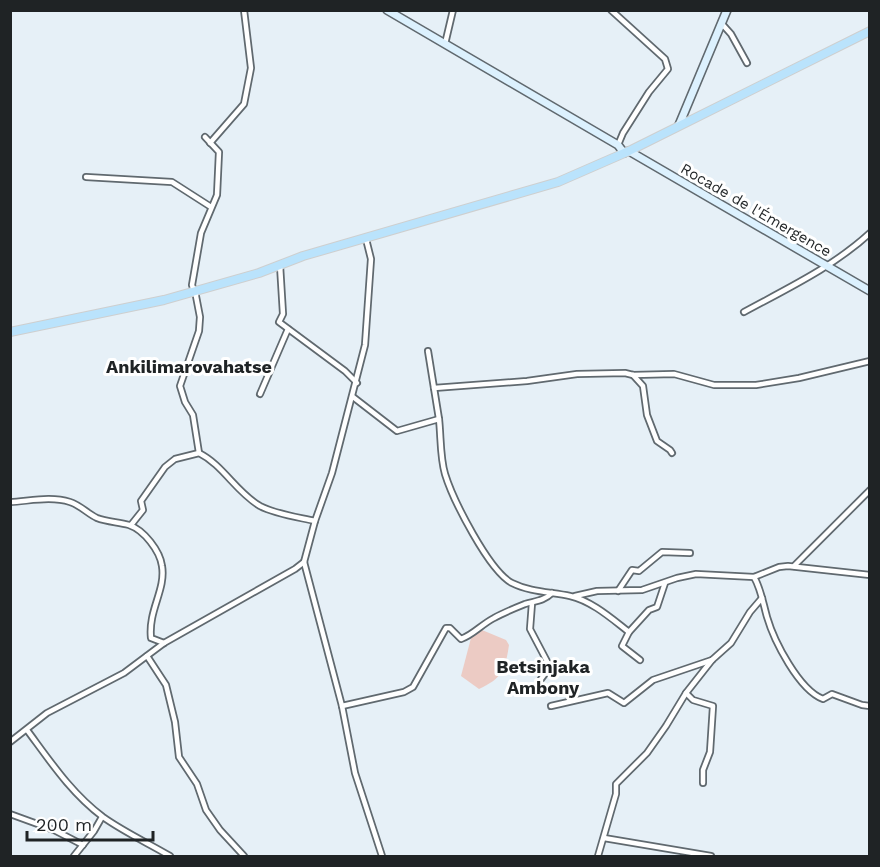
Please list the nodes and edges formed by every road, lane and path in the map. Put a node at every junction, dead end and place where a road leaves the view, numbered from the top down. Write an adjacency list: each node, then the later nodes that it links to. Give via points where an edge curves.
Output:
1 (244, 10): 12 (street, via 251,68 244,104)
2 (387, 10): 8 (street)
3 (453, 10): 8 (street)
4 (611, 10): 13 (street, via 665,58 668,69)
5 (727, 10): 6 (street)
6 (722, 24): 9 (street); 10 (street)
7 (870, 32): 10 (main road)
8 (445, 44): 13 (street)
9 (747, 63)
10 (679, 125): 14 (main road)
11 (205, 137): 12 (street)
12 (210, 143): 16 (street, via 219,152 217,195)
13 (618, 145): 14 (street)
14 (627, 152): 18 (main road, via 558,182); 20 (street, Rocade de l'Émergence)
15 (86, 177): 16 (street, via 172,182)
16 (211, 207): 21 (street, via 197,253 192,285)
17 (870, 233): 20 (street)
18 (366, 238): 19 (main road); 29 (street, via 371,259 370,282 365,345)
19 (280, 265): 21 (main road); 24 (street, via 283,314 279,322)
20 (827, 266): 22 (street, Rocade de l'Émergence); 23 (street)
21 (195, 291): 25 (main road); 34 (street, via 199,331 180,386 193,415)
22 (870, 291)
23 (744, 312)
24 (288, 329): 29 (street); 31 (street)
25 (10, 332)
26 (428, 351): 30 (street)
27 (870, 361): 28 (street, via 756,386 714,385 674,374)
28 (633, 375): 30 (street, via 577,374); 35 (street, via 643,386 647,415 657,441)
29 (357, 382): 32 (street)
30 (434, 388): 33 (street)
31 (260, 394)
32 (353, 397): 33 (street, via 397,431); 38 (street)
33 (439, 419): 47 (street, via 445,474 480,548 510,583)
34 (199, 453): 38 (street, via 214,461 257,505); 39 (street, via 175,459 165,467 141,501 143,510)
35 (672, 453)
36 (870, 490): 42 (street)
37 (10, 502): 39 (street, via 71,502 97,518)
38 (315, 521): 41 (street)
39 (131, 525): 52 (street, via 159,554 162,582 149,622 151,638)
40 (690, 553): 46 (street, via 662,552 639,571 632,570)
41 (304, 562): 52 (street); 58 (street)
42 (794, 566): 43 (street); 44 (street, via 779,567)
43 (870, 574)
44 (754, 577): 45 (street, via 696,574); 49 (street)
45 (664, 583): 46 (street, via 642,590); 51 (street, via 657,607 649,610)
46 (618, 591): 48 (street)
47 (552, 594): 48 (street); 50 (street)
48 (573, 596): 51 (street)
49 (762, 598): 55 (street, via 731,643); 60 (street, via 781,649 804,686 824,699 832,694)
50 (532, 603): 56 (street, via 530,629 550,668); 58 (street, via 494,618 461,639 446,628 413,687)
51 (629, 632): 54 (street, via 622,646)
52 (164, 643): 53 (street)
53 (147, 656): 61 (street, via 124,673 47,713); 70 (street, via 166,685 179,757 198,784 206,810)
54 (640, 660)
55 (712, 660): 57 (street); 59 (street, via 661,676 624,704 608,693)
56 (541, 679)
57 (686, 693): 63 (street, via 693,700 713,706); 66 (street, via 647,753 616,784)
58 (342, 706): 71 (street, via 356,772)
59 (551, 706)
60 (870, 706)
61 (27, 730): 62 (street); 65 (street, via 72,790)
62 (10, 742)
63 (703, 783)
64 (10, 814): 67 (street)
65 (102, 816): 67 (street); 69 (street)
66 (604, 838): 72 (street); 73 (street)
67 (83, 845): 68 (street)
68 (74, 856)
69 (170, 856)
70 (244, 856)
71 (382, 856)
72 (598, 856)
73 (711, 856)

